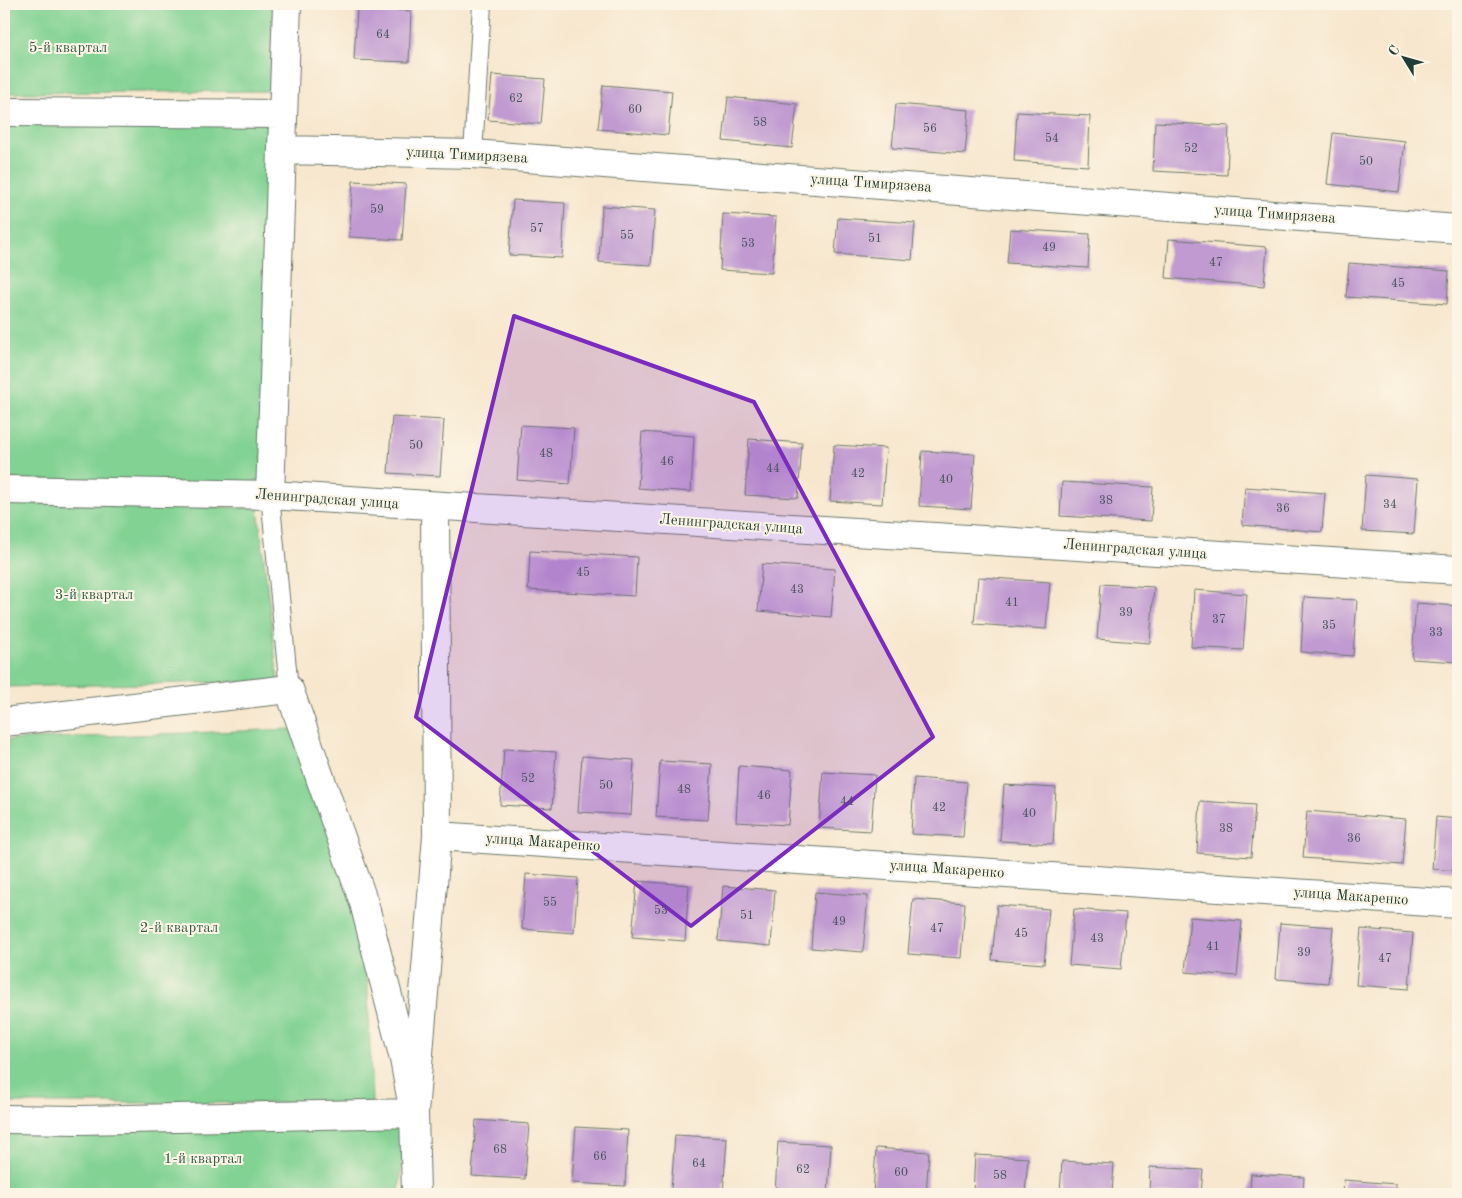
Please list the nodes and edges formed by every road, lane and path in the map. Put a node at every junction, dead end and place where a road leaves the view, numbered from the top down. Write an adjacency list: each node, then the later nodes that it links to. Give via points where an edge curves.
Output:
1 (287, 4): 4 (street)
2 (482, 4): 6 (lane)
3 (4, 112): 4 (street)
4 (283, 114): 5 (street)
5 (283, 150): 6 (street, улица Тимирязева); 9 (street)
6 (474, 154): 7 (street, улица Тимирязева)
7 (1458, 229)
8 (4, 490): 9 (street, Ленинградская улица)
9 (270, 495): 10 (street, Ленинградская улица); 12 (lane)
10 (435, 506): 11 (street, Ленинградская улица); 14 (street)
11 (1458, 570)
12 (289, 689): 13 (street); 16 (street, via 364,902 404,1059)
13 (4, 722)
14 (436, 836): 15 (street, улица Макаренко); 16 (street)
15 (1458, 904)
16 (414, 1113): 17 (street); 18 (street)
17 (4, 1119)
18 (416, 1194)

